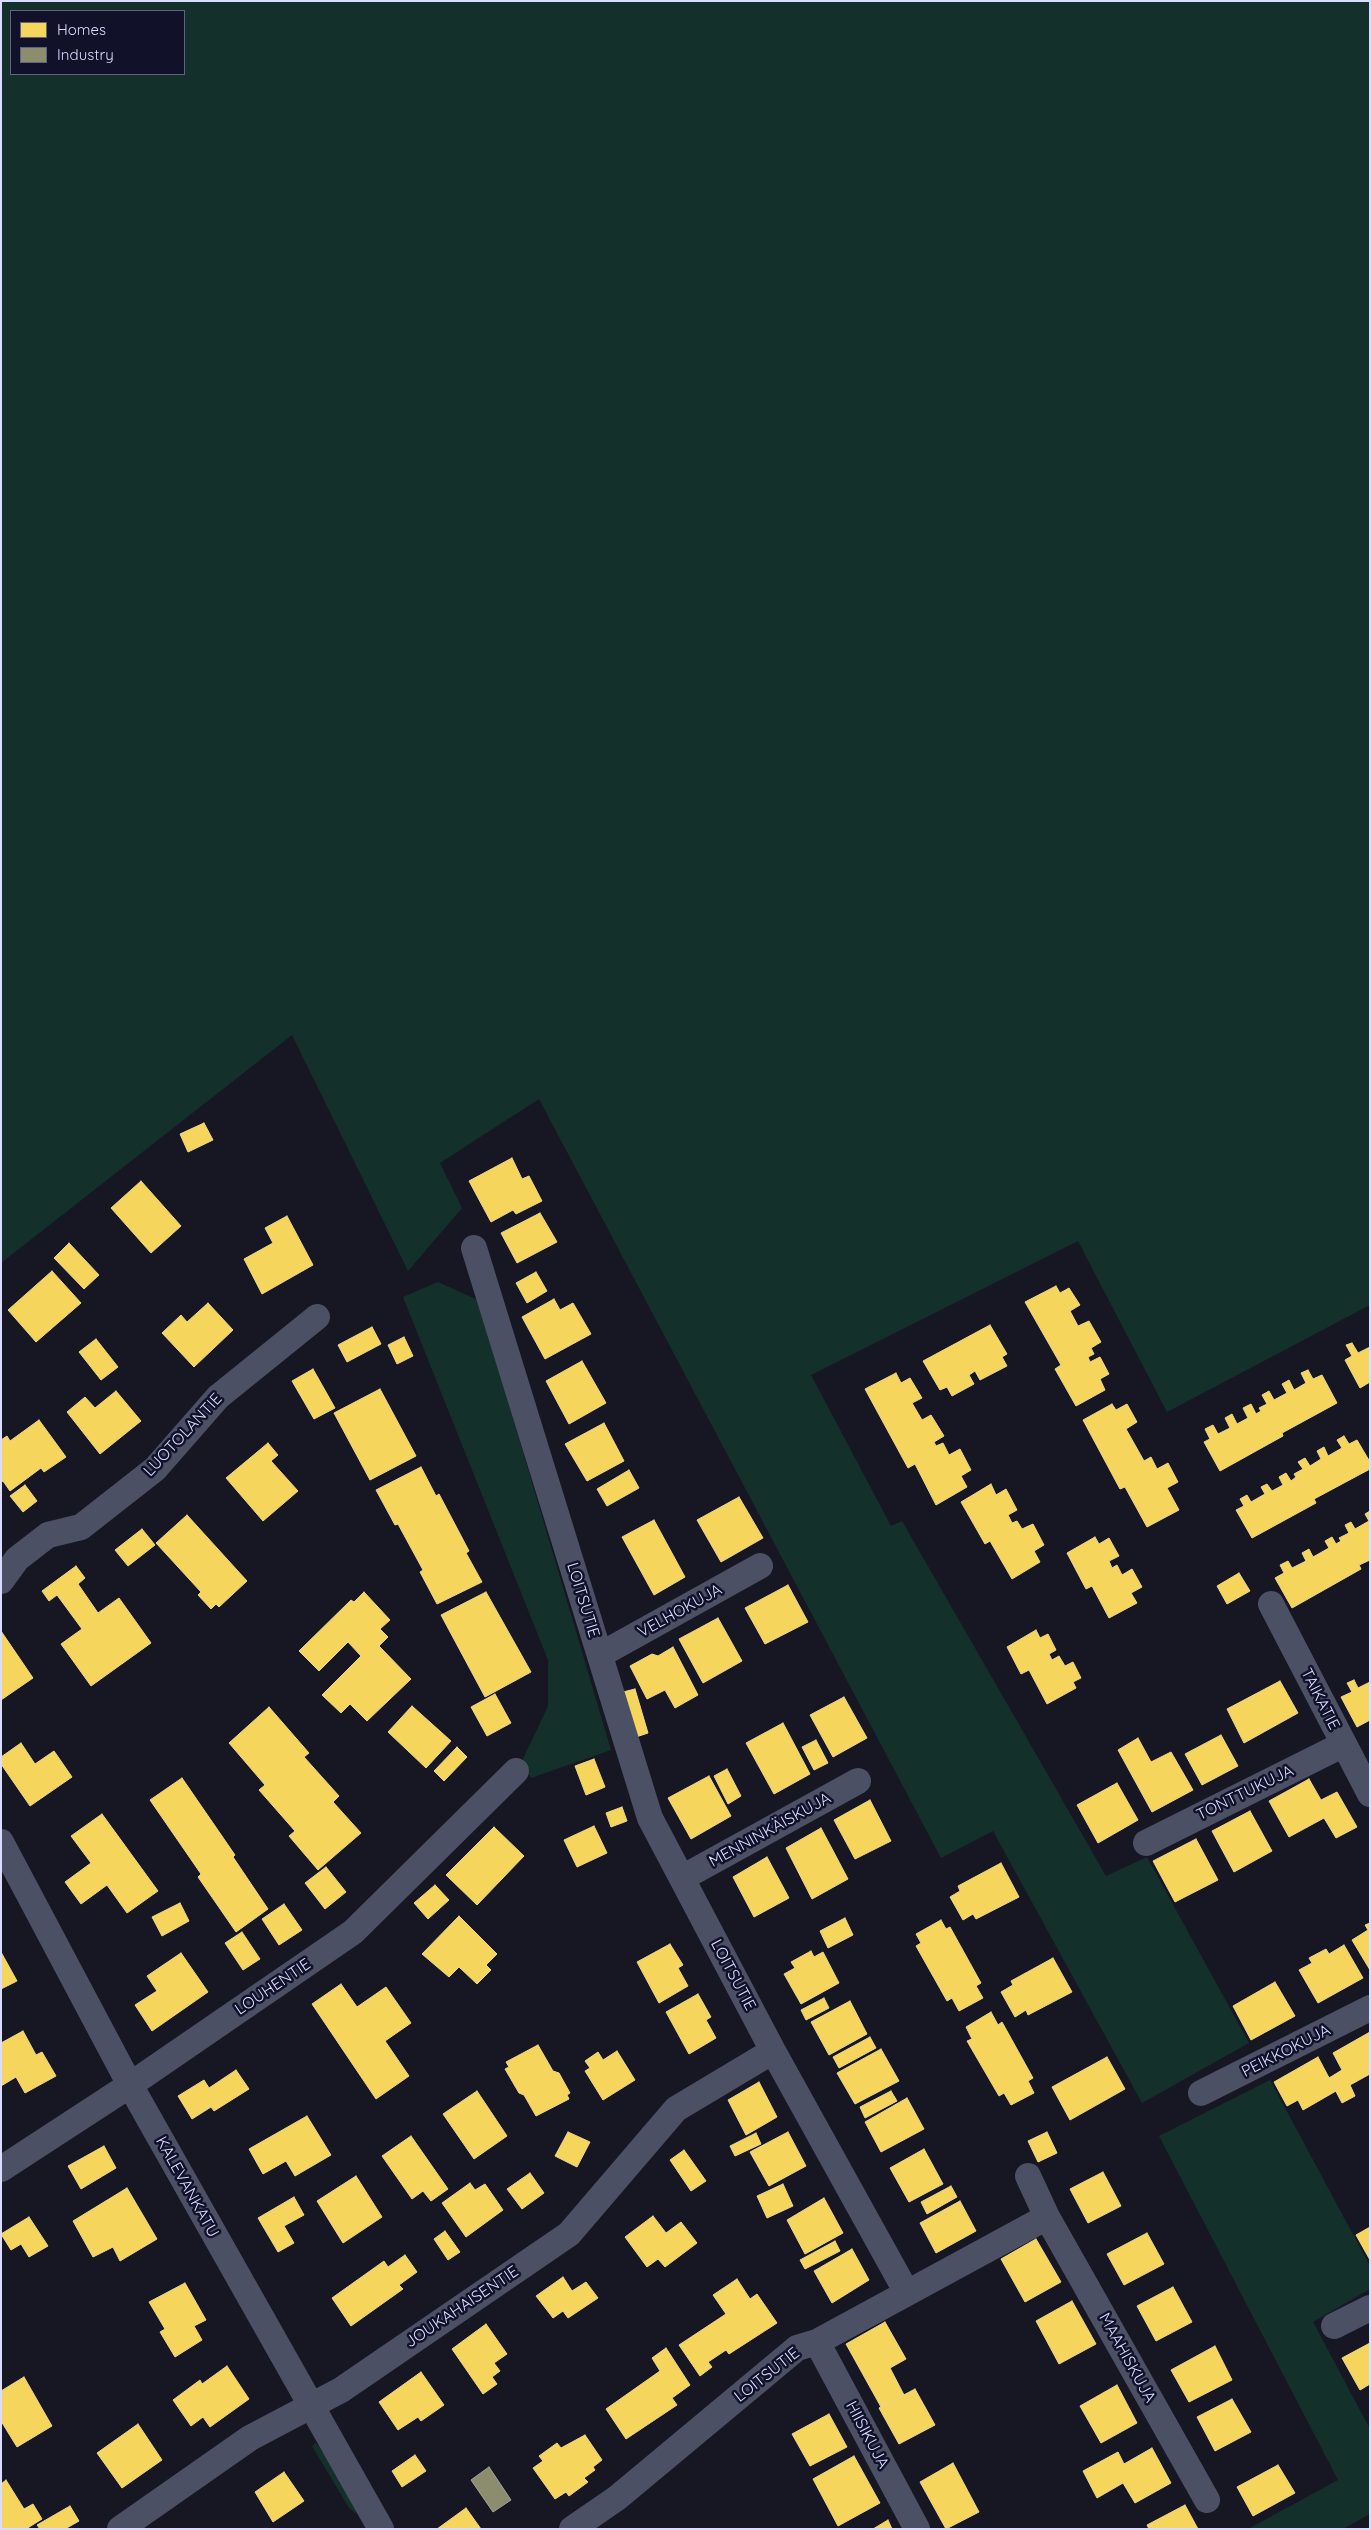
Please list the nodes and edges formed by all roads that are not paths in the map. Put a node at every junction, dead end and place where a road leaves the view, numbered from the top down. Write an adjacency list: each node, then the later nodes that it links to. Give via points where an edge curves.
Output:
1 (474, 1248): 6 (street, LOITSUTIE)
2 (317, 1317): 4 (street, LUOTOLANTIE, via 218,1397 155,1469 81,1527 48,1535 17,1559)
3 (760, 1566): 6 (street, VELHOKUJA)
4 (1, 1582)
5 (1271, 1604): 7 (street, TAIKATIE)
6 (600, 1655): 13 (street, LOITSUTIE, via 650,1818)
7 (1344, 1744): 10 (street, TAIKATIE); 12 (street, TONTTUKUJA)
8 (516, 1771): 16 (street, LOUHENTIE, via 353,1932)
9 (858, 1781): 13 (street, MENNINKÄISKUJA)
10 (1370, 1794)
11 (1, 1842): 16 (street, KALEVANKATU)
12 (1146, 1842)
13 (682, 1878): 15 (street, LOITSUTIE)
14 (1370, 2008): 17 (street, PEIKKOKUJA)
15 (773, 2051): 21 (street, LOITSUTIE); 25 (street, JOUKAHAISENTIE, via 676,2109 569,2234 341,2390)
16 (130, 2086): 18 (street, LOUHENTIE); 25 (street, KALEVANKATU)
17 (1201, 2093)
18 (1, 2169)
19 (1028, 2176): 20 (street, MAAHISKUJA)
20 (1047, 2217): 21 (street); 26 (street, MAAHISKUJA)
21 (907, 2293): 24 (street, LOITSUTIE)
22 (1370, 2308): 23 (street)
23 (1334, 2326)
24 (817, 2342): 29 (street, LOITSUTIE, via 797,2348 617,2498); 30 (street, HIISIKUJA)
25 (310, 2406): 27 (street, JOUKAHAISENTIE, via 250,2438); 28 (street, KALEVANKATU)
26 (1206, 2500)
27 (120, 2529)
28 (381, 2529)
29 (572, 2529)
30 (917, 2529)

